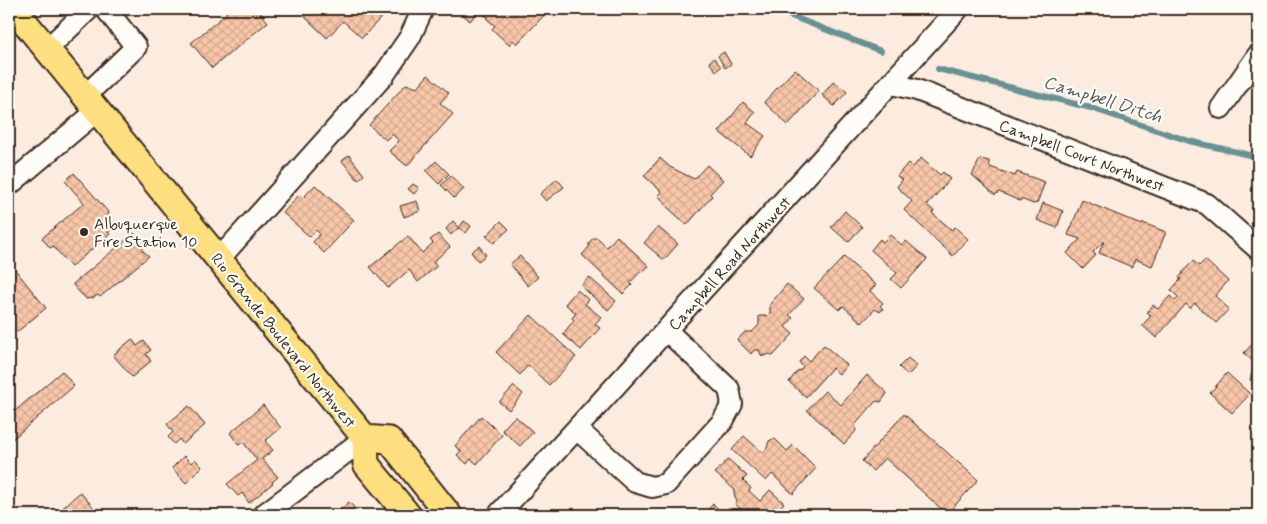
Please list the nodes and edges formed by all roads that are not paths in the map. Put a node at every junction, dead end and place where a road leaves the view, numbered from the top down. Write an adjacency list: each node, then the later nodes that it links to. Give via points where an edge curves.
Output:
1 (14, 9): 6 (main road, Rio Grande Boulevard Northwest)
2 (89, 9): 6 (street)
3 (106, 9): 9 (street, via 136,47)
4 (423, 9): 13 (street, via 410,37 384,75)
5 (958, 9): 8 (street, Campbell Road Northwest)
6 (47, 49): 9 (main road, Rio Grande Boulevard Northwest)
7 (1258, 55): 10 (street)
8 (892, 84): 12 (street, Campbell Court Northwest, via 917,90 1207,204); 14 (street, Campbell Road Northwest)
9 (91, 104): 11 (street); 13 (main road, Rio Grande Boulevard Northwest)
10 (1221, 108)
11 (9, 185)
12 (1258, 249)
13 (219, 260): 16 (main road, Rio Grande Boulevard Northwest)
14 (667, 331): 15 (street, Campbell Road Northwest); 15 (street, via 729,389 732,404 724,421 666,484 652,487 635,482)
15 (577, 429): 20 (street, Campbell Road Northwest)
16 (365, 438): 17 (street); 18 (main road, Rio Grande Boulevard Northwest, via 366,464); 19 (main road, Rio Grande Boulevard Northwest, via 389,440)
17 (263, 515)
18 (408, 515)
19 (449, 515)
20 (498, 515)

